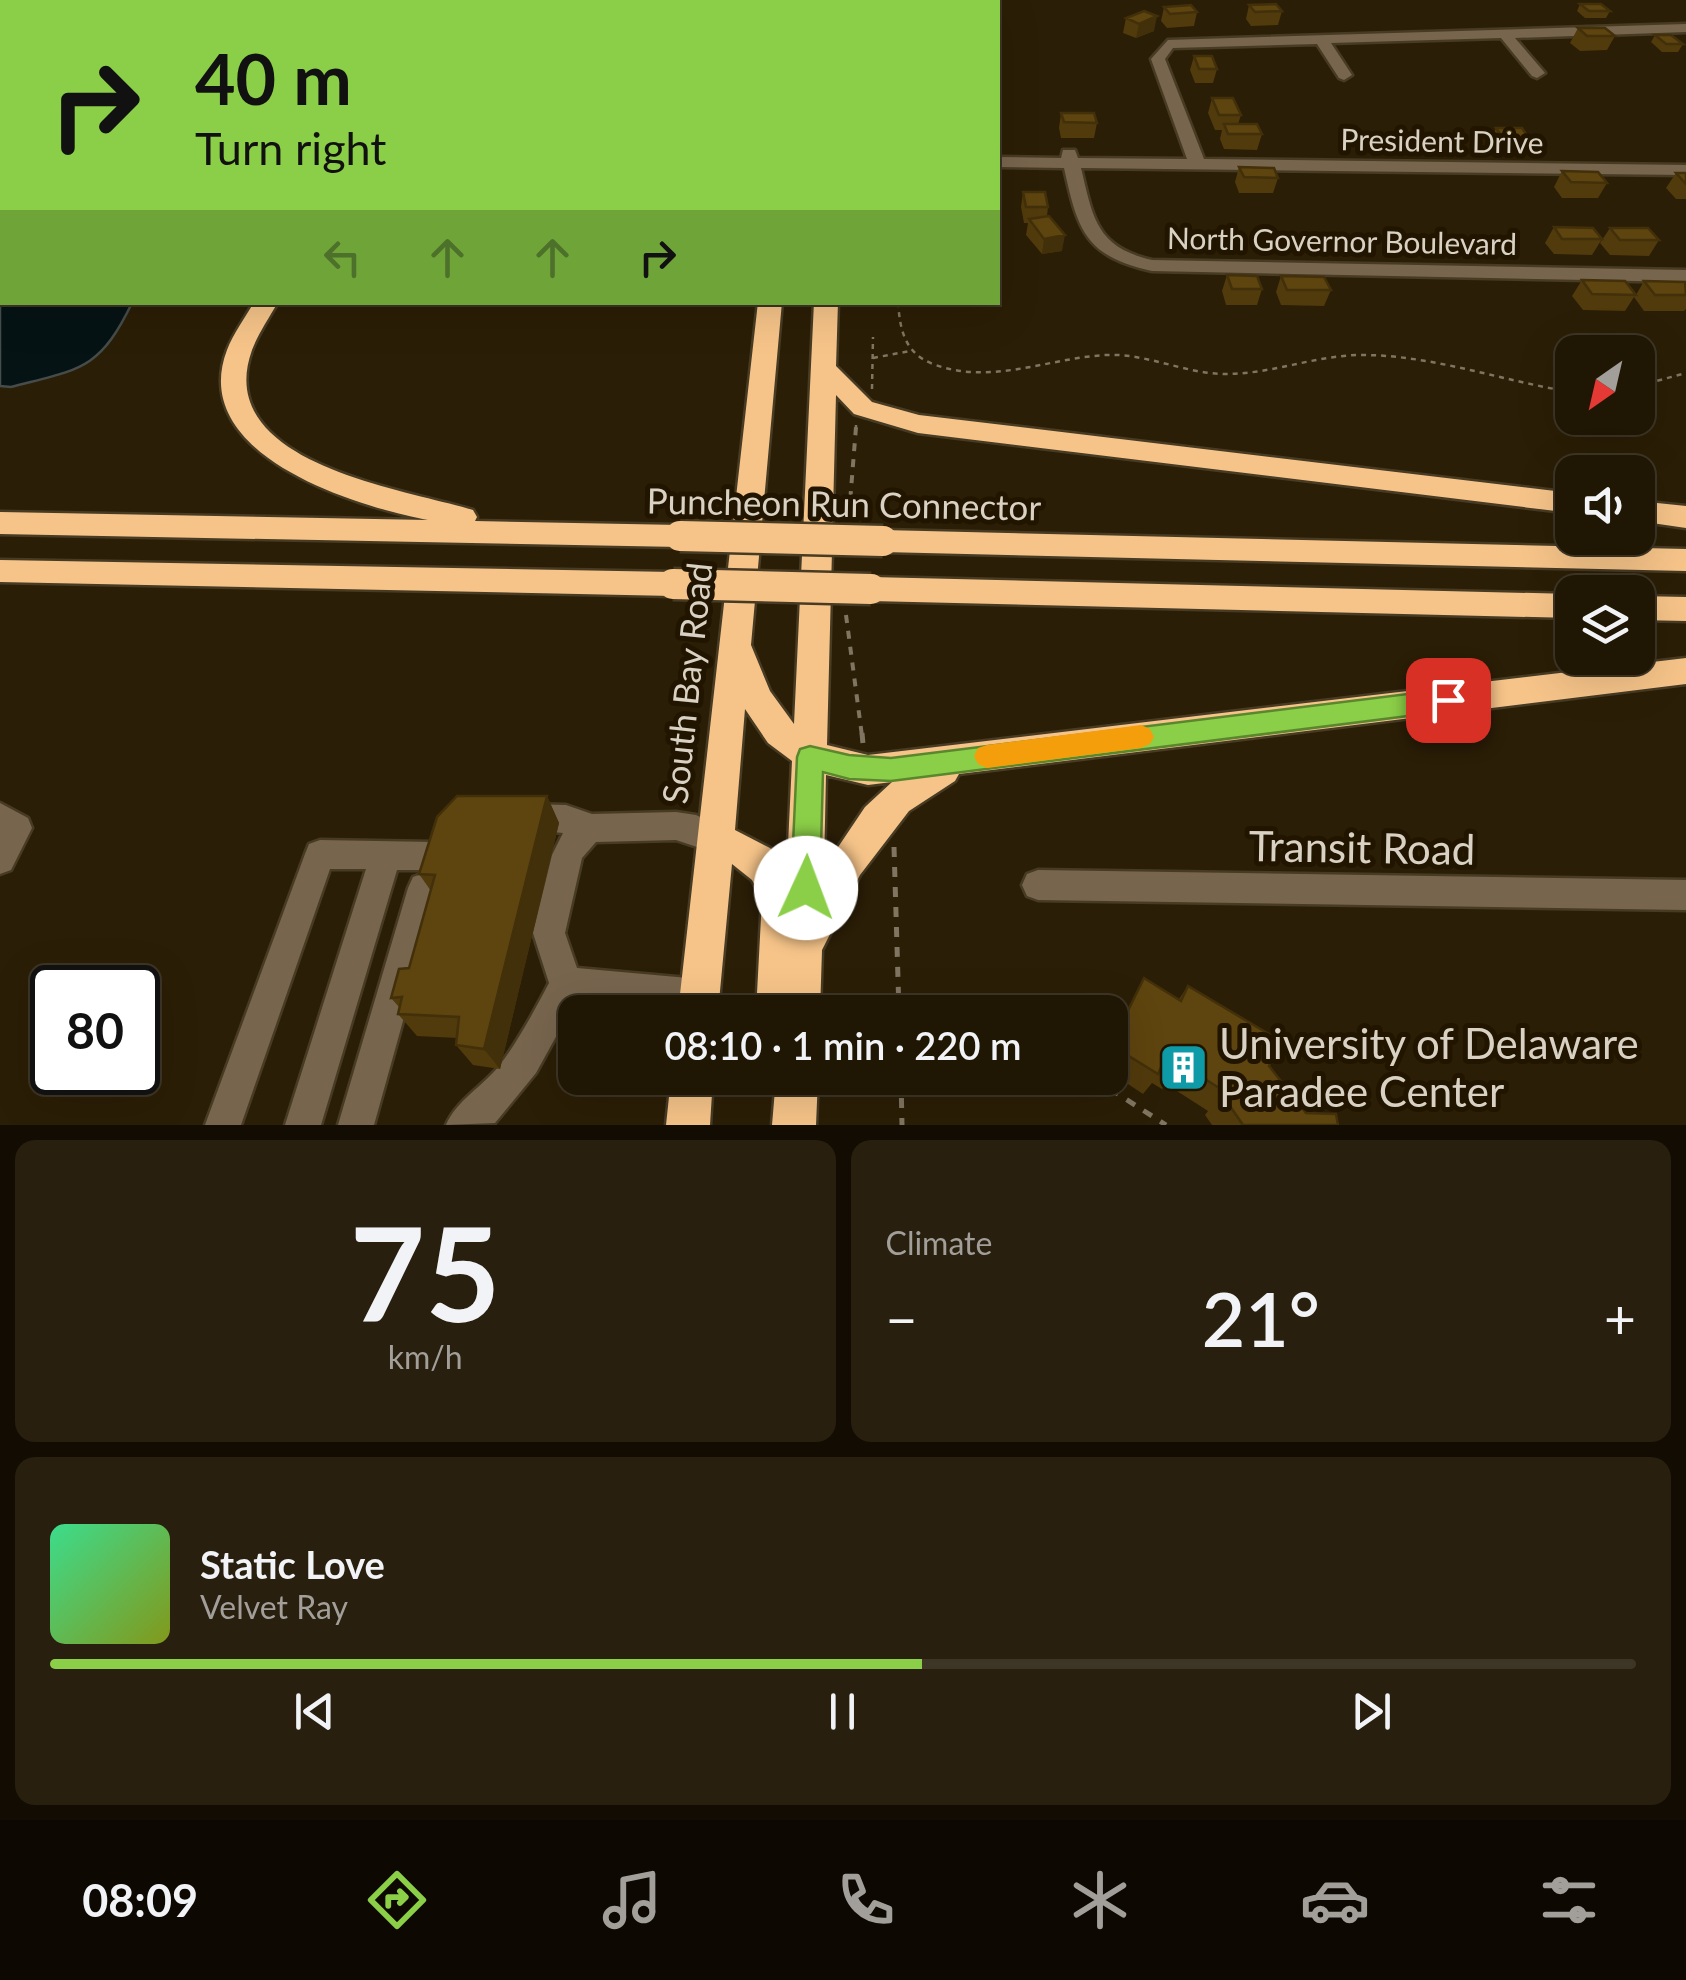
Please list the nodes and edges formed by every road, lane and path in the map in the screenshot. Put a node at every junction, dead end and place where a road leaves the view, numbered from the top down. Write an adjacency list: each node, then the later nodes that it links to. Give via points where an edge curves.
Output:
1 (1684, 30): 2 (street)
2 (1504, 33): 3 (street); 4 (street)
3 (1320, 37): 5 (street); 9 (street, via 1179,41 1162,48 1158,59)
4 (1536, 73)
5 (1344, 75)
6 (1000, 153): 7 (street, President Drive)
7 (1070, 158): 8 (street, President Drive); 9 (street, President Drive); 11 (street, North Governor Boulevard, via 1088,231 1112,253 1142,264)
8 (1000, 162)
9 (1197, 164): 10 (street, President Drive)
10 (1686, 170)
11 (1686, 276)
12 (264, 305): 31 (highway, via 237,356 237,396 255,434 288,463 386,502)
13 (749, 305): 19 (highway)
14 (770, 305): 19 (highway, South Bay Road)
15 (826, 305): 21 (highway)
16 (898, 305): 18 (path, via 900,334)
17 (873, 337): 20 (path)
18 (910, 351): 20 (path); 24 (path, via 945,367 986,373 1111,355 1223,374 1330,356 1390,356)
19 (764, 356): 38 (highway, South Bay Road)
20 (873, 358): 25 (path)
21 (824, 368): 25 (highway); 40 (highway)
22 (1686, 373): 23 (path)
23 (1655, 381)
24 (1555, 389)
25 (863, 408): 26 (highway, via 918,424); 30 (path)
26 (1555, 502)
27 (1655, 514): 28 (highway)
28 (1686, 518)
29 (0, 522): 31 (highway, Puncheon Run Connector)
30 (849, 532)
31 (574, 534): 32 (highway, Puncheon Run Connector, bridge)
32 (1686, 560)
33 (0, 572): 34 (highway, bridge, via 674,584)
34 (858, 595): 35 (highway); 42 (path, via 856,710)
35 (1555, 606)
36 (1655, 608): 37 (highway)
37 (1686, 609)
38 (736, 647): 40 (highway, via 764,718); 47 (highway, South Bay Road)
39 (1686, 670): 41 (highway)
40 (810, 757): 42 (highway); 52 (highway)
41 (971, 758): 42 (highway); 43 (highway, via 911,786)
42 (868, 770)
43 (884, 811): 52 (highway, via 852,852); 58 (path, via 894,847)
44 (0, 818): 49 (street, via 17,828)
45 (494, 818): 46 (street, via 566,818)
46 (592, 828): 47 (street, via 676,826); 53 (street, via 567,855 549,933)
47 (715, 839): 55 (highway, South Bay Road); 56 (highway, via 756,858 778,884)
48 (386, 855): 63 (street, via 320,854); 64 (street); 65 (street, via 434,860)
49 (0, 860)
50 (1038, 885): 51 (street, Transit Road)
51 (1686, 894)
52 (803, 947): 57 (highway)
53 (566, 984): 54 (street); 66 (street, via 525,1066)
54 (639, 995)
55 (699, 995)
56 (777, 995)
57 (801, 995)
58 (898, 995)
59 (691, 1095): 67 (highway)
60 (795, 1095): 68 (highway)
61 (901, 1095): 69 (path)
62 (1119, 1095): 70 (path)
63 (222, 1125)
64 (303, 1125)
65 (356, 1125)
66 (464, 1125)
67 (688, 1125)
68 (794, 1125)
69 (902, 1125)
70 (1166, 1125)

